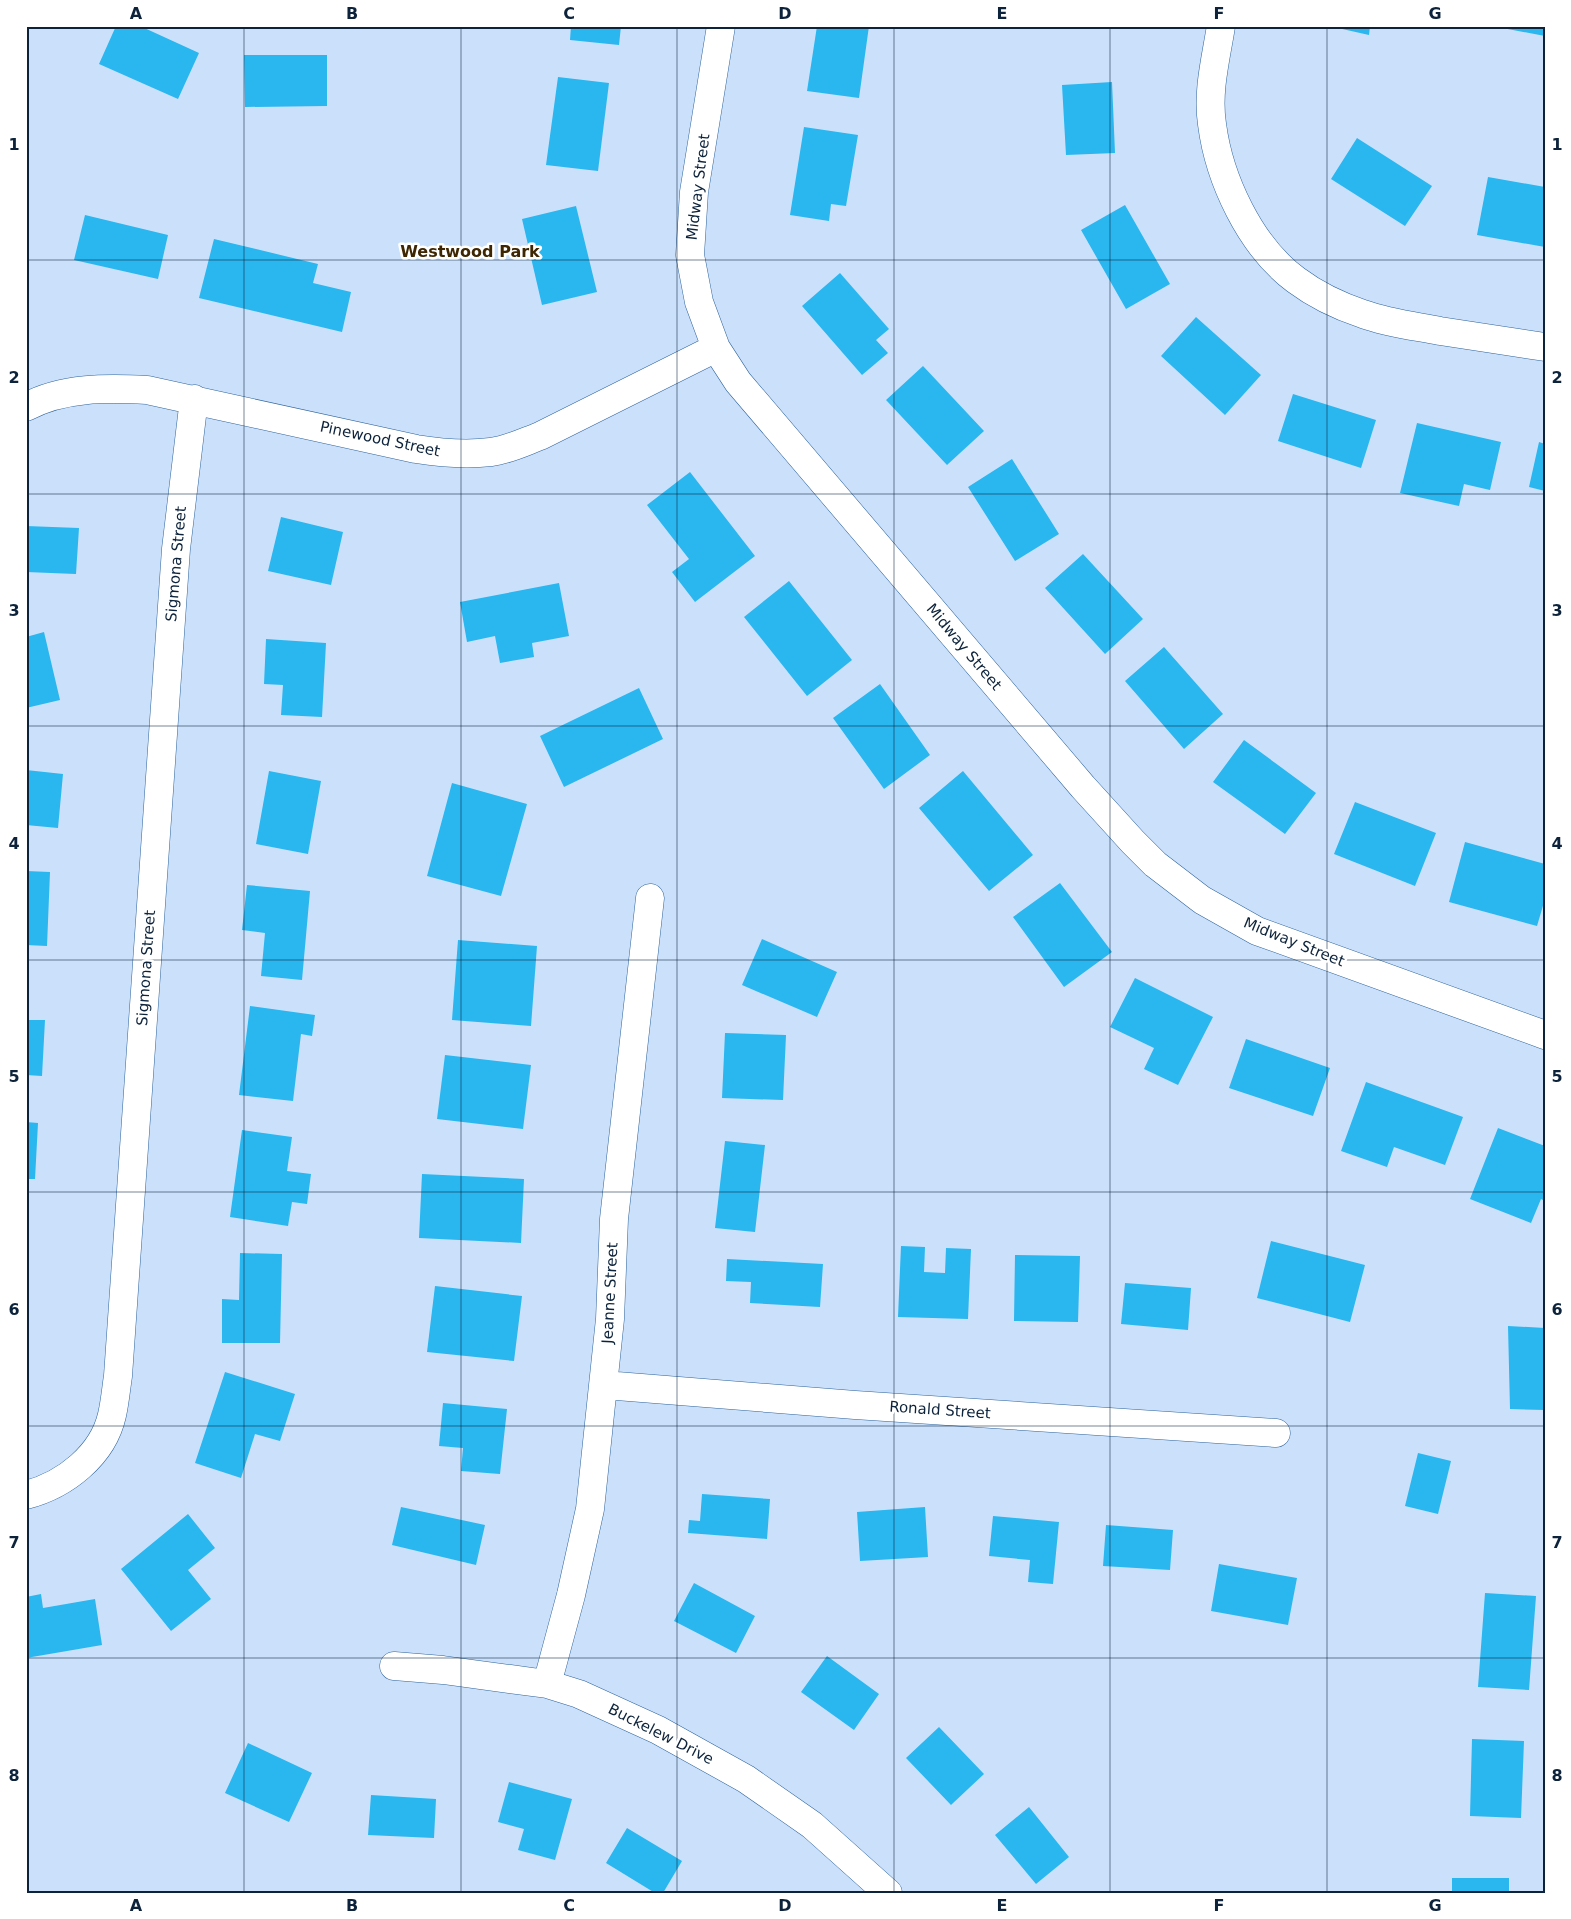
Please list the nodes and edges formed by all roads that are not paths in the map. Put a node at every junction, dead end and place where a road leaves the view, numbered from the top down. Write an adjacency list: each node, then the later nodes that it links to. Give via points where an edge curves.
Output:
1 (721, 26): 3 (street, Midway Street, via 694,192 690,255 699,302)
2 (1221, 26): 4 (street, via 1211,88 1212,124 1223,173 1239,210 1268,254 1295,279 1326,299 1363,314 1394,323)
3 (716, 348): 5 (street, Pinewood Street, via 540,436 492,452 443,453 416,449); 8 (street, Midway Street, via 763,412 1084,787 1155,864 1202,900 1257,931)
4 (1545, 348)
5 (194, 399): 6 (street, Pinewood Street, via 147,390 110,388 63,394); 11 (street, Sigmona Street, via 176,549 114,1406 103,1439 89,1458 63,1481)
6 (26, 406)
7 (650, 898): 9 (street, Jeanne Street, via 614,1219)
8 (1545, 1036)
9 (604, 1385): 10 (street, Ronald Street); 13 (street, Jeanne Street, via 590,1509 572,1596)
10 (1276, 1432)
11 (26, 1495)
12 (394, 1666): 13 (street, Buckelew Drive)
13 (547, 1684): 14 (street, Buckelew Drive, via 579,1694 658,1730 746,1779 812,1825)
14 (888, 1893)

